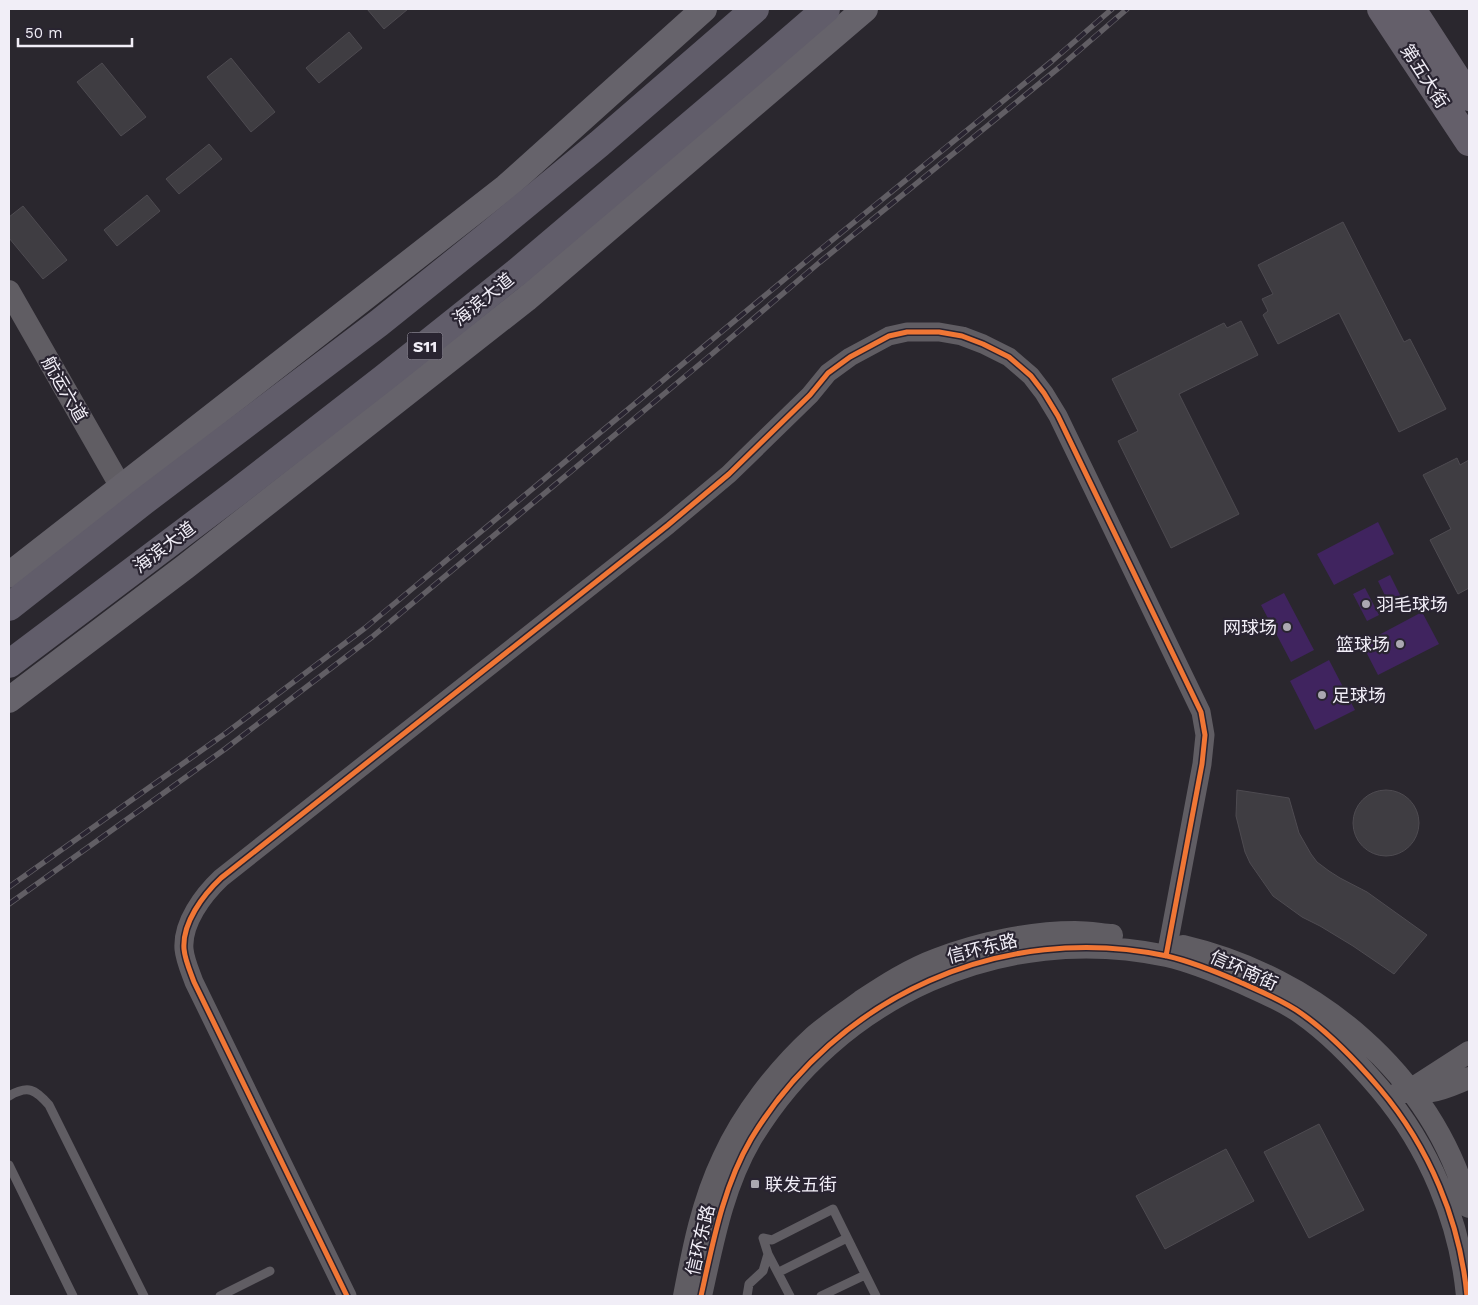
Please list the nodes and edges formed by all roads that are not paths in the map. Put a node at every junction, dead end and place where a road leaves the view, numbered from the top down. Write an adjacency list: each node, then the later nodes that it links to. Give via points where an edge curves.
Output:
1 (704, 9): 10 (main road, via 506,187)
2 (755, 9): 12 (highway, S11, via 600,144 379,323)
3 (826, 9): 13 (highway, 海滨大道 / S11, via 518,272 236,494)
4 (865, 9): 14 (main road, via 526,299 185,567)
5 (1381, 9): 8 (main road, 第五大街)
6 (1412, 9): 7 (main road, 第五大街)
7 (1469, 97)
8 (1469, 142)
9 (9, 291): 10 (street, 航运六道)
10 (121, 487): 11 (main road)
11 (9, 575)
12 (9, 607)
13 (9, 664)
14 (9, 700)
15 (1167, 949): 16 (street, 信环南街, via 1230,959 1280,981 1310,998); 19 (street, 信环南街, via 1282,1002 1328,1035 1361,1067); 30 (street, via 1202,764 1205,735 1201,712 1058,416 1031,376 1008,357 962,336 908,332 888,336 828,373 810,395 729,474 221,878 198,905 186,933 184,948 194,982); 31 (street, 信环东路, via 1125,935 1075,932 1032,936 983,946 936,959 915,969 877,990 832,1022 780,1071 735,1134 704,1207); 32 (street, 信环东路, via 1080,948 1005,956 932,978 853,1024 783,1092 750,1141 723,1202)
16 (1379, 1053): 17 (street, via 1407,1069); 19 (street, 信环南街, via 1400,1075)
17 (1466, 1067): 19 (street)
18 (9, 1096): 28 (lane, via 29,1089 49,1105)
19 (1410, 1097): 21 (street, 信环南街, via 1454,1162); 37 (street, 信环南街, via 1406,1123 1424,1152 1450,1214 1460,1247)
20 (9, 1165): 27 (lane)
21 (1469, 1206)
22 (847, 1238): 23 (lane, via 833,1208 772,1240 763,1238); 25 (lane); 26 (lane)
23 (768, 1254): 25 (lane); 33 (lane, via 763,1271 749,1284)
24 (270, 1271): 29 (lane)
25 (779, 1272): 34 (lane)
26 (865, 1274): 35 (lane); 36 (lane)
27 (73, 1296)
28 (144, 1296)
29 (220, 1296)
30 (348, 1296)
31 (684, 1296)
32 (701, 1296)
33 (747, 1296)
34 (790, 1296)
35 (821, 1296)
36 (876, 1296)
37 (1467, 1296)

